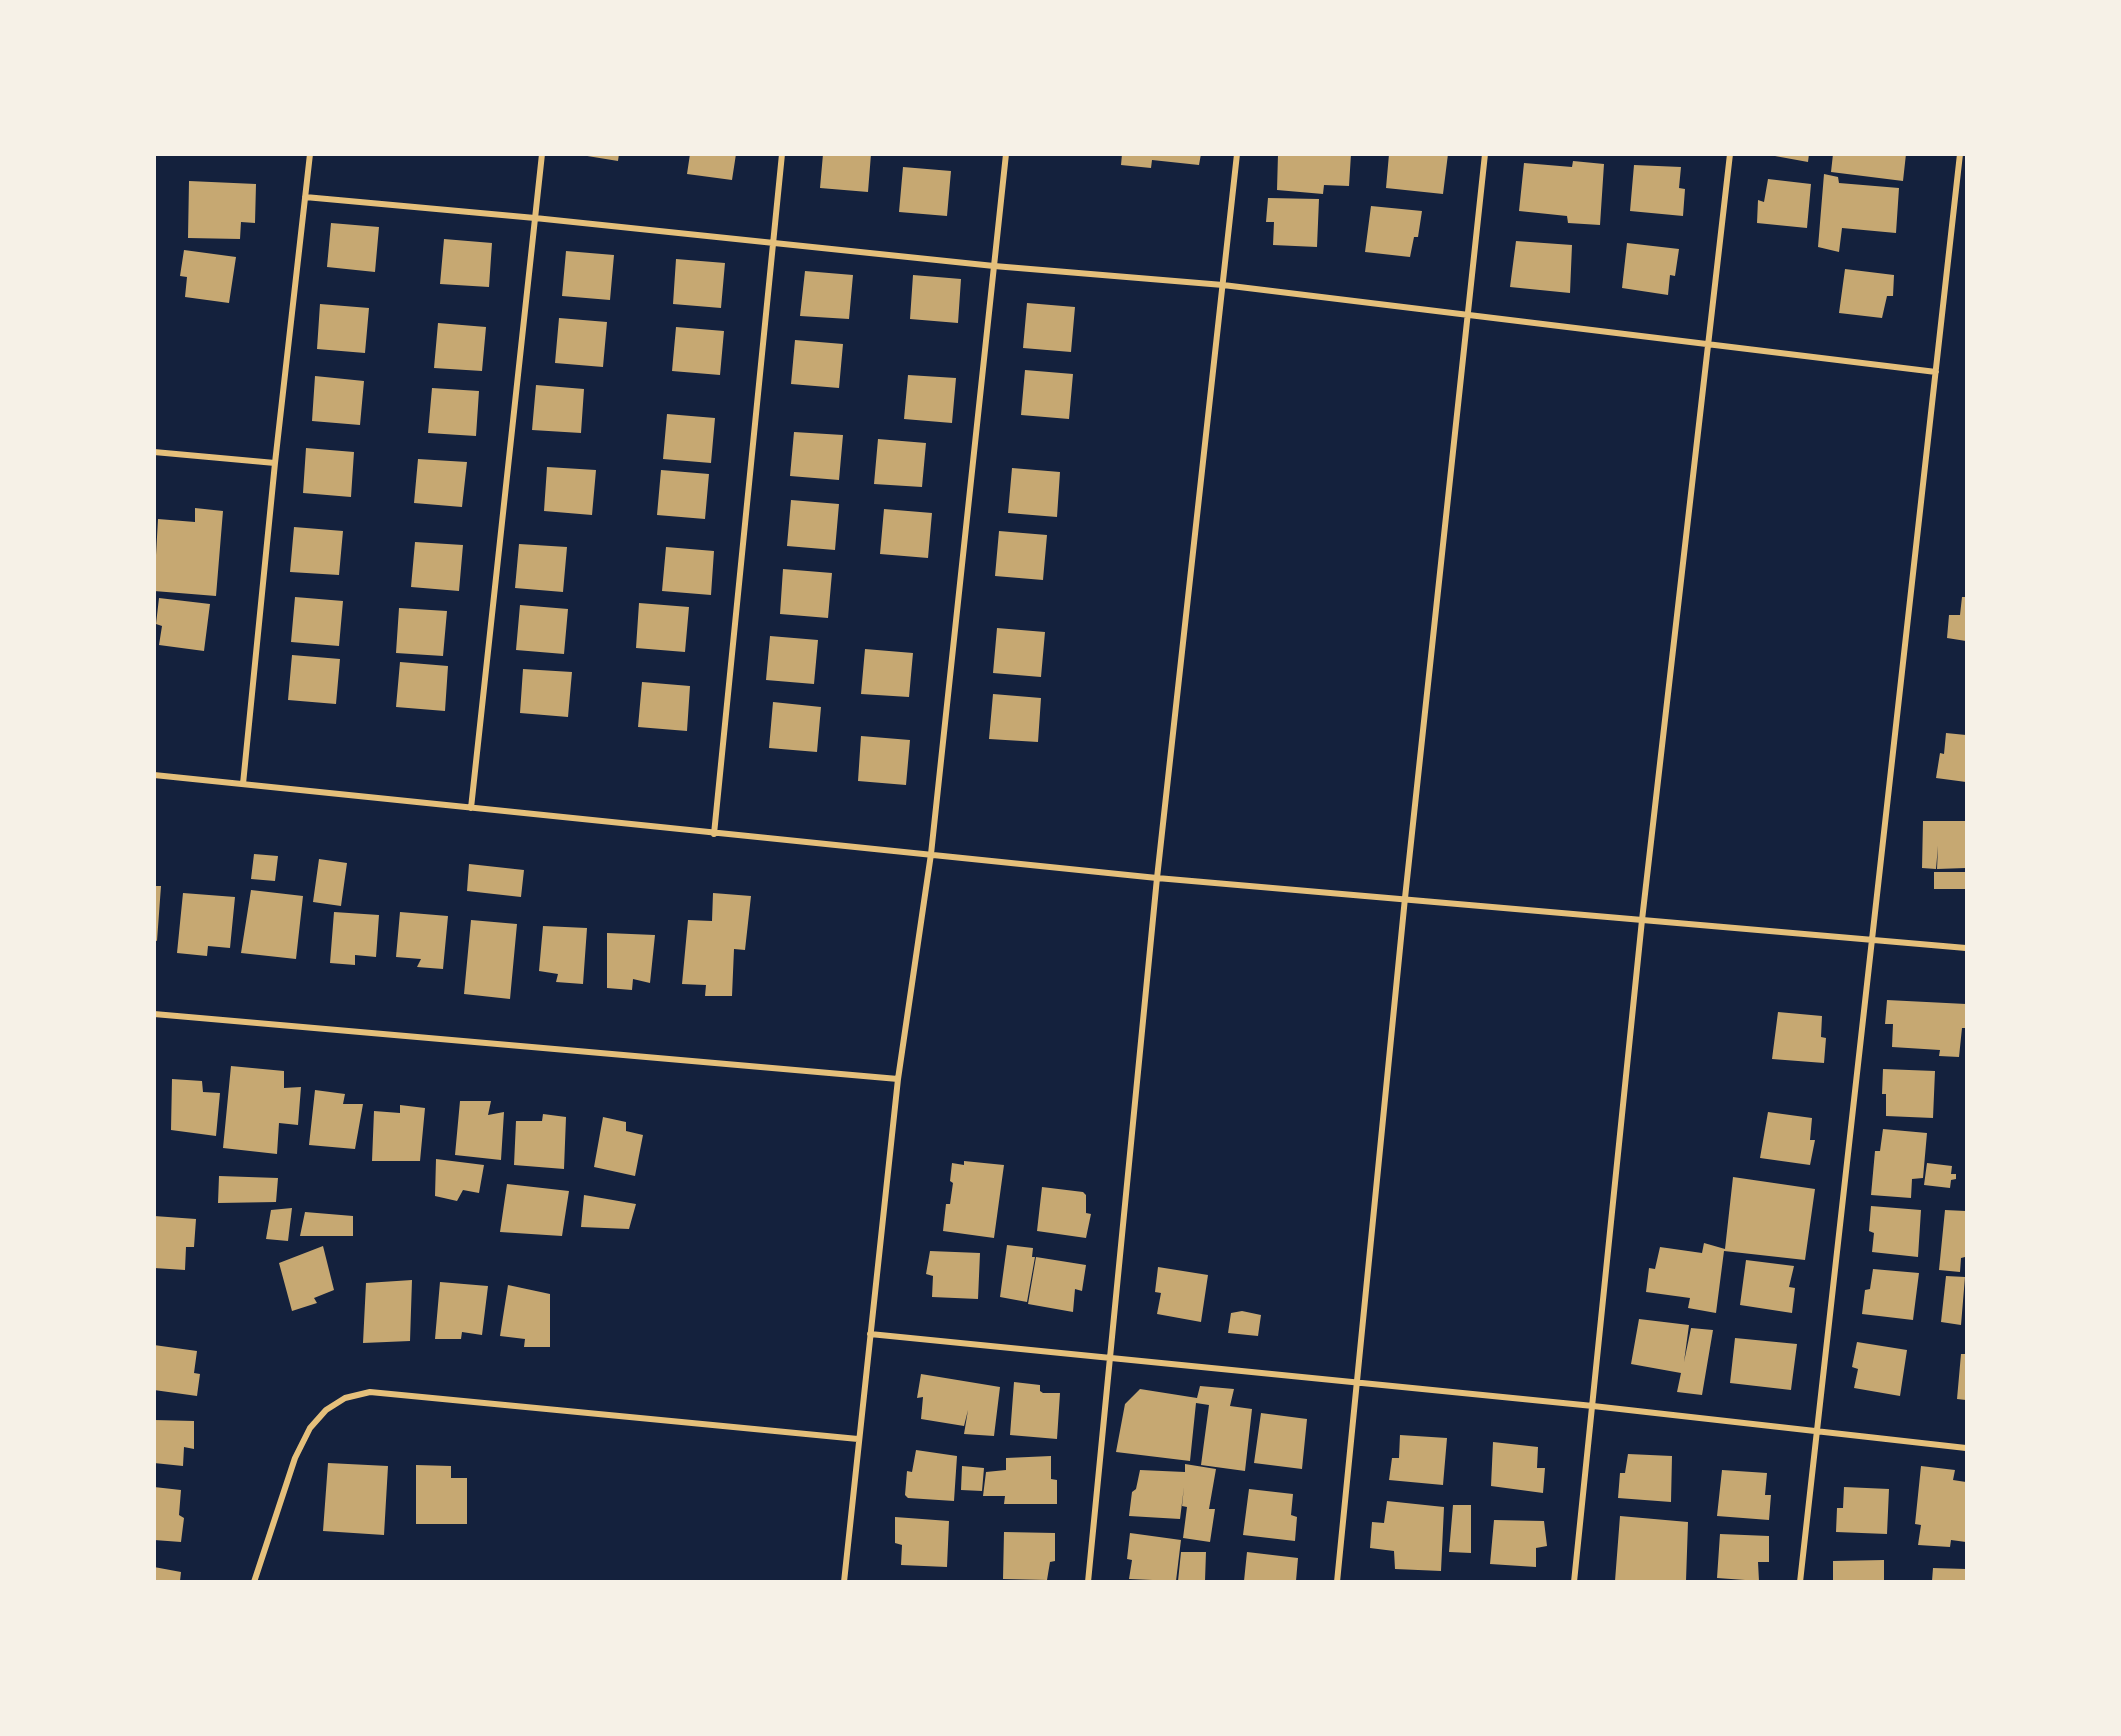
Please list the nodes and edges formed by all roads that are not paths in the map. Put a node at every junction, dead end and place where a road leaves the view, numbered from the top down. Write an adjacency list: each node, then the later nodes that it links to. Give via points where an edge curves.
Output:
1 (310, 154): 9 (street)
2 (542, 154): 10 (street)
3 (782, 154): 11 (street)
4 (1006, 154): 12 (street)
5 (1237, 154): 13 (street)
6 (1485, 154): 14 (street)
7 (1730, 154): 15 (street)
8 (1960, 154): 16 (street)
9 (305, 197): 10 (street); 18 (street)
10 (535, 218): 11 (street); 21 (street)
11 (773, 243): 12 (street); 22 (street)
12 (994, 266): 13 (street); 23 (street)
13 (1223, 285): 14 (street); 24 (street)
14 (1468, 315): 15 (street); 25 (street)
15 (1708, 344): 16 (street); 26 (street)
16 (1936, 372): 27 (street)
17 (154, 452): 18 (street)
18 (275, 464): 20 (street)
19 (154, 775): 20 (street)
20 (243, 784): 21 (street)
21 (471, 808): 22 (street)
22 (714, 834): 23 (street)
23 (931, 854): 24 (street); 30 (street)
24 (1157, 878): 25 (street); 32 (street)
25 (1405, 898): 26 (street); 33 (street)
26 (1642, 920): 27 (street); 34 (street)
27 (1871, 939): 28 (street); 35 (street)
28 (1966, 948)
29 (154, 1014): 30 (street)
30 (897, 1079): 31 (street)
31 (870, 1334): 32 (street); 36 (street)
32 (1110, 1358): 33 (street); 40 (street)
33 (1356, 1382): 34 (street); 41 (street)
34 (1593, 1406): 35 (street); 42 (street)
35 (1815, 1433): 37 (street); 43 (street)
36 (858, 1439): 38 (street, via 370,1392 345,1398 326,1410 310,1428 295,1458); 39 (street)
37 (1966, 1448)
38 (254, 1581)
39 (844, 1581)
40 (1088, 1581)
41 (1337, 1581)
42 (1574, 1581)
43 (1800, 1581)

